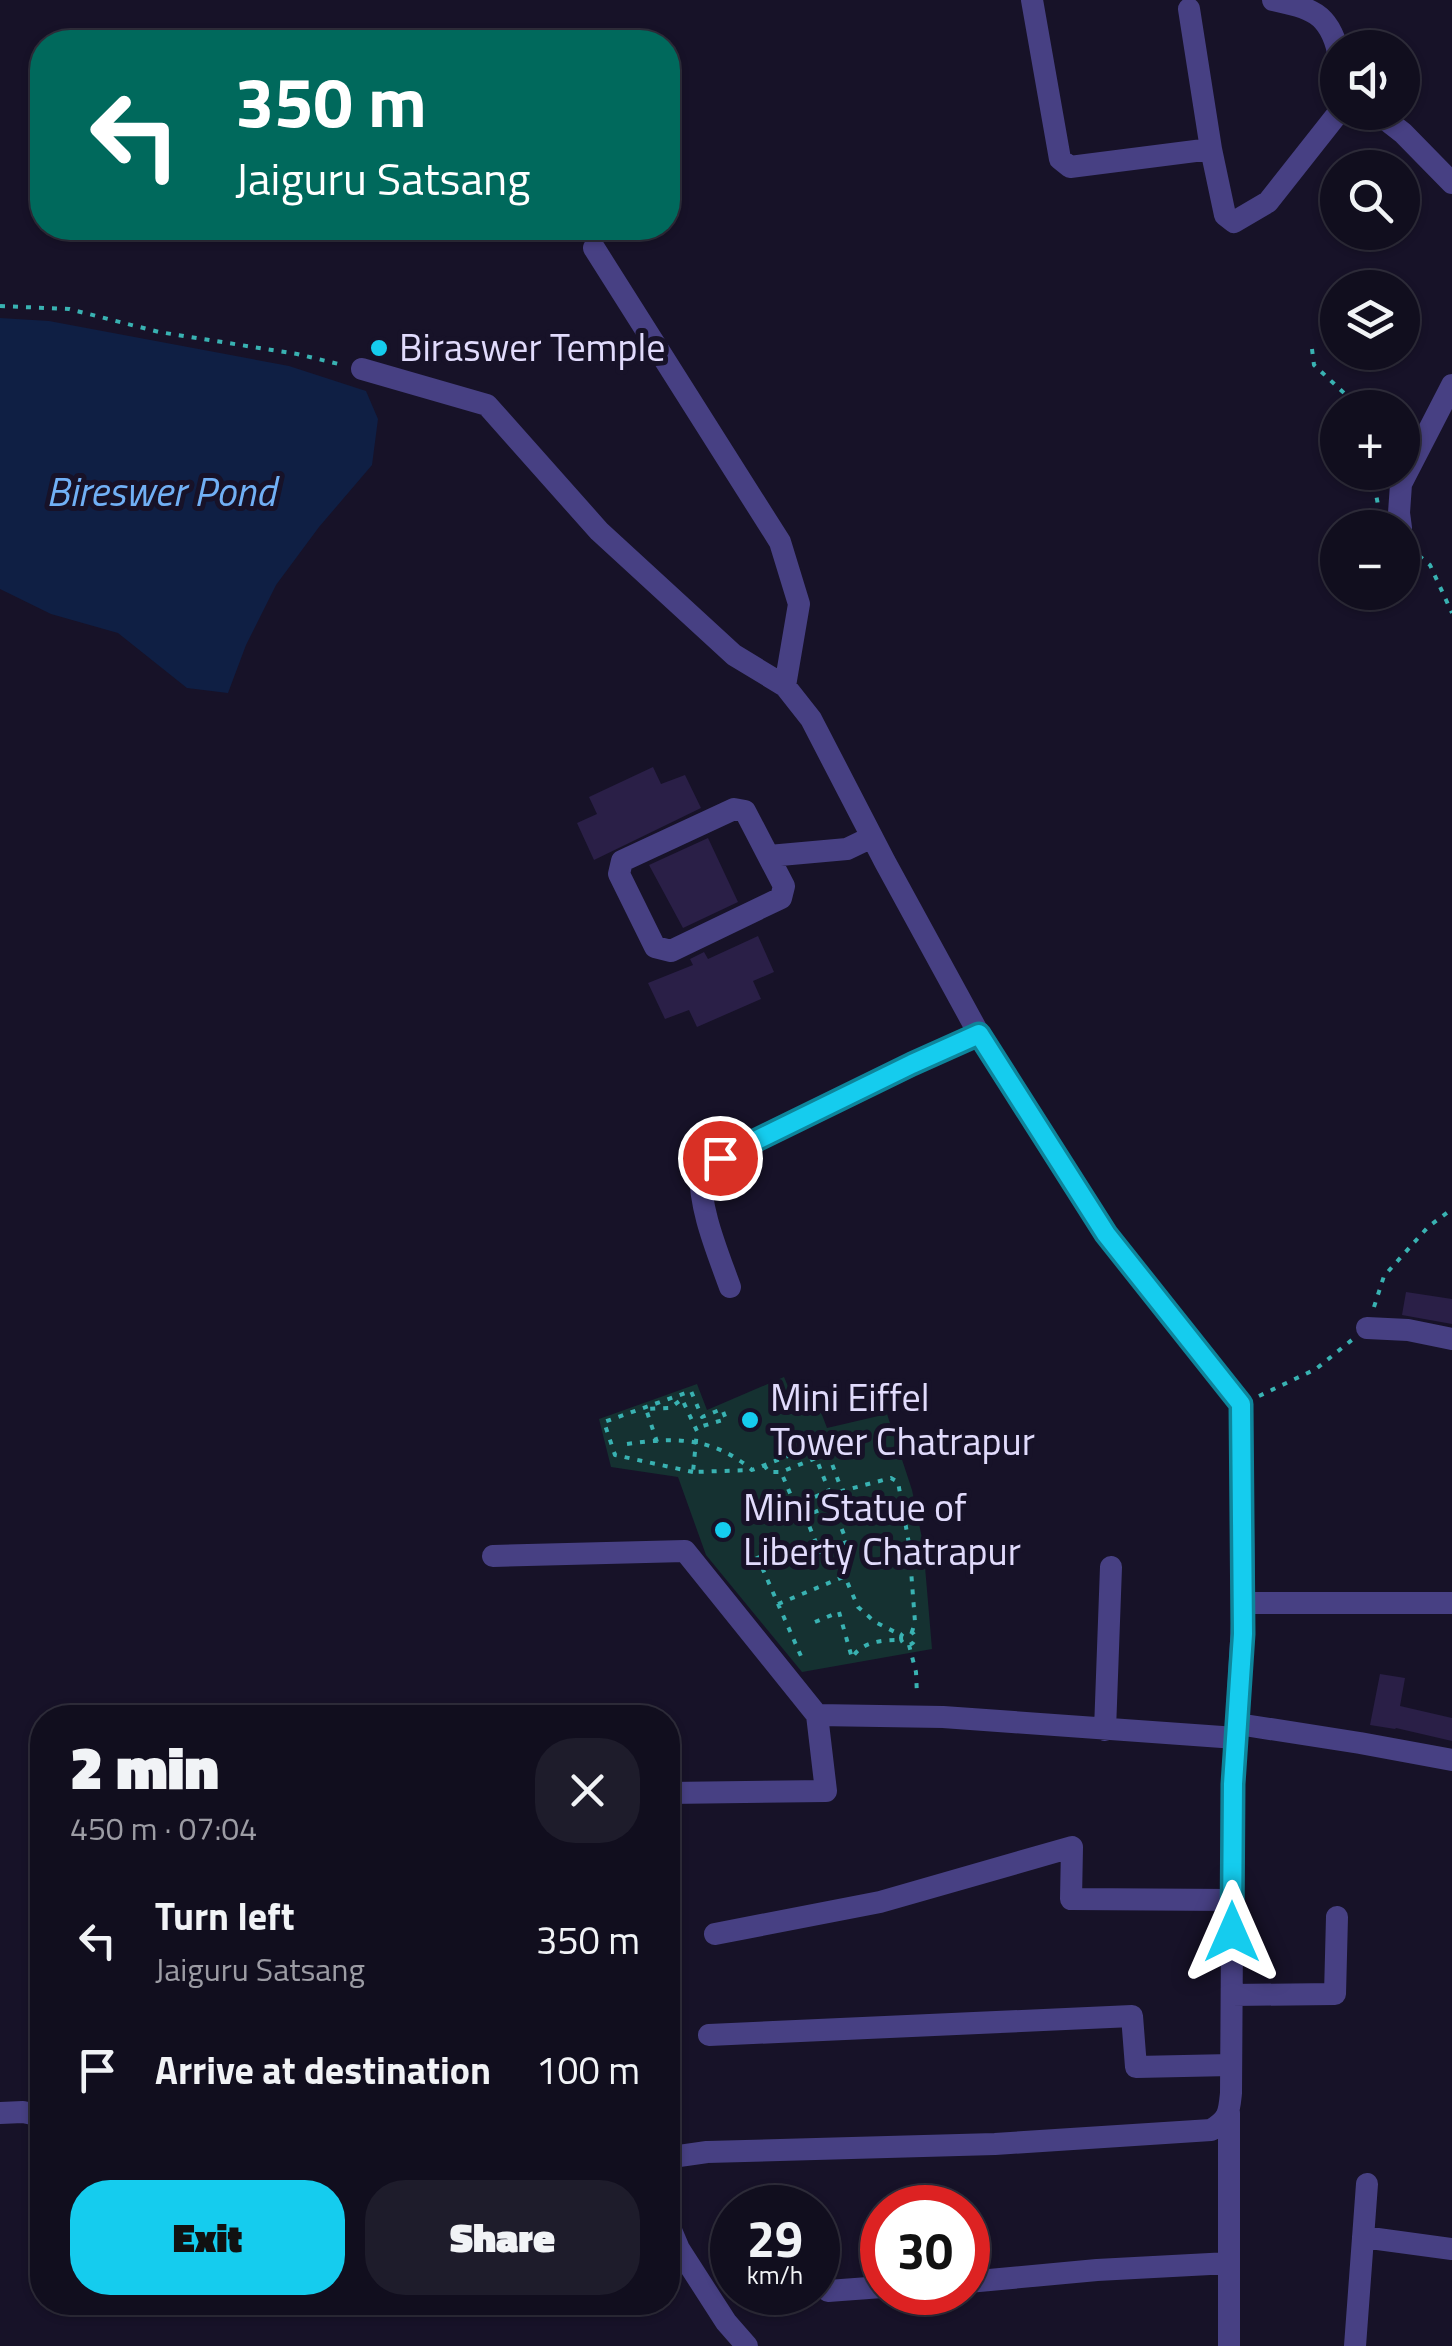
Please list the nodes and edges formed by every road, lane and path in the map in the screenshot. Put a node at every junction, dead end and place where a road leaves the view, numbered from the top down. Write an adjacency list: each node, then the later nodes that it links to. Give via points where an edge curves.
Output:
1 (1032, 0): 7 (street, via 1060,159 1070,167)
2 (1273, 0): 4 (street, via 1304,7 1324,18)
3 (1189, 9): 7 (street)
4 (1329, 30)
5 (1326, 130): 7 (street, via 1268,202 1234,222 1225,215)
6 (1400, 130): 8 (street)
7 (1211, 149)
8 (1452, 183)
9 (594, 248): 18 (street, via 780,542 799,604)
10 (0, 306): 12 (path, via 70,309)
11 (1312, 349): 14 (path, via 1314,365)
12 (362, 370): 18 (street, via 487,405 599,531 734,655)
13 (1452, 385): 15 (street, via 1401,484)
14 (1341, 390)
15 (1399, 510)
16 (1420, 557): 17 (path)
17 (1452, 613)
18 (786, 686): 19 (street, via 812,719)
19 (872, 837): 20 (street, via 847,849); 21 (street)
20 (768, 856): 20 (street, via 745,811 734,809 622,862 620,874 654,947 671,951 781,898 784,886)
21 (979, 1034): 22 (street, via 700,1166 708,1226); 40 (street, via 1106,1234 1241,1404)
22 (730, 1287)
23 (1367, 1328): 24 (street)
24 (1452, 1339)
25 (696, 1428): 26 (path); 27 (path, via 682,1399 670,1408 646,1409); 31 (path, via 726,1419 722,1409 702,1416 692,1391 604,1422 615,1456)
26 (697, 1440): 27 (path); 30 (path); 31 (path)
27 (657, 1442): 28 (path)
28 (627, 1444)
29 (764, 1465): 30 (path); 32 (path); 44 (path, via 824,1442 842,1490 898,1482 909,1544)
30 (752, 1470): 31 (path)
31 (693, 1472)
32 (781, 1472): 33 (path, via 795,1505); 33 (path, via 816,1458 829,1491)
33 (811, 1498): 34 (path)
34 (817, 1511): 35 (path, via 805,1516 820,1552); 35 (path, via 832,1505 840,1523 847,1542)
35 (832, 1547): 39 (path)
36 (493, 1556): 48 (street, via 684,1551)
37 (757, 1556): 42 (path)
38 (1111, 1567): 50 (street)
39 (844, 1577): 42 (path); 45 (path, via 863,1612)
40 (1243, 1602): 41 (street); 51 (street)
41 (1452, 1603)
42 (778, 1604): 47 (path)
43 (815, 1622): 45 (path, via 840,1612 852,1658 869,1644)
44 (912, 1632): 45 (path); 46 (path, via 916,1638)
45 (901, 1638): 46 (path)
46 (909, 1646): 49 (path)
47 (804, 1663)
48 (817, 1715): 49 (street); 53 (street, via 826,1791)
49 (918, 1716): 50 (street)
50 (1105, 1730): 51 (street)
51 (1237, 1731): 52 (street, via 1360,1742); 54 (street)
52 (1452, 1760)
53 (680, 1794)
54 (1232, 1900): 56 (street, via 1072,1900 1072,1847 880,1902); 57 (street)
55 (1336, 1917): 57 (street, via 1335,1994)
56 (715, 1934)
57 (1232, 1994): 59 (street)
58 (709, 2035): 59 (street, via 1132,2016 1136,2067)
59 (1231, 2065): 62 (street)
60 (0, 2113): 61 (street)
61 (30, 2113)
62 (1229, 2114): 63 (street, via 1211,2130); 68 (street)
63 (680, 2156)
64 (1367, 2184): 65 (street)
65 (1363, 2237): 66 (street); 72 (street)
66 (1452, 2249)
67 (680, 2251): 70 (street)
68 (1228, 2263): 69 (street); 71 (street)
69 (990, 2280)
70 (747, 2346)
71 (1230, 2346)
72 (1355, 2346)

